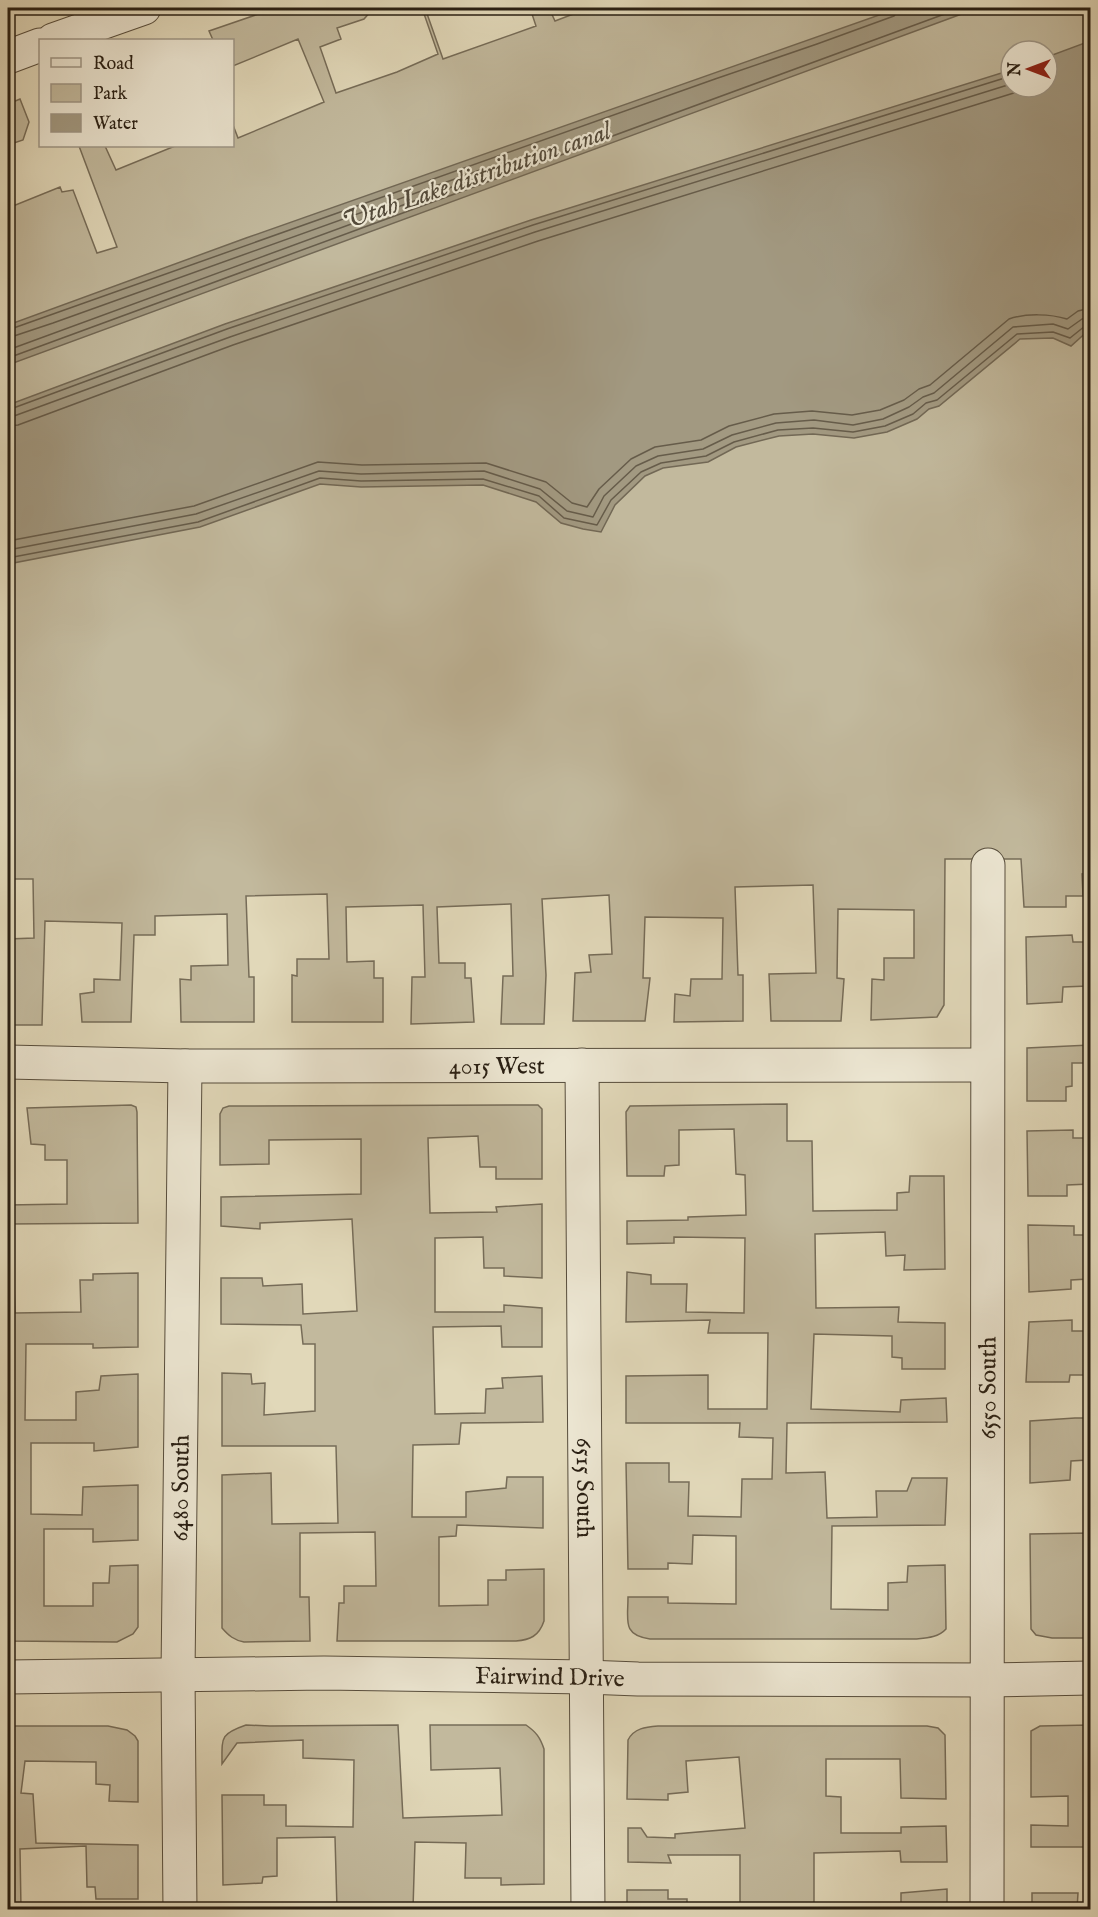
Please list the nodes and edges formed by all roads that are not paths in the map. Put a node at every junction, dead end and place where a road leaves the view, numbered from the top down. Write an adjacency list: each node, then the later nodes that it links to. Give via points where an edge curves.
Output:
1 (144, 8): 2 (street)
2 (56, 39)
3 (39, 45): 4 (street)
4 (8, 57)
5 (988, 865): 8 (street, 6550 South)
6 (8, 1062): 9 (street, 4015 West)
7 (582, 1065): 8 (street, 4015 West); 9 (street, 4015 West); 12 (street, 6515 South)
8 (987, 1065): 14 (street, 6550 South)
9 (185, 1066): 10 (street, 6480 South)
10 (178, 1674): 11 (street, Fairwind Drive); 12 (street, Fairwind Drive); 15 (street, 6480 South)
11 (8, 1677)
12 (586, 1677): 14 (street, Fairwind Drive); 16 (street, 6515 South)
13 (1090, 1678): 14 (street, Fairwind Drive)
14 (987, 1680): 17 (street, 6550 South)
15 (180, 1910)
16 (588, 1910)
17 (987, 1910)

